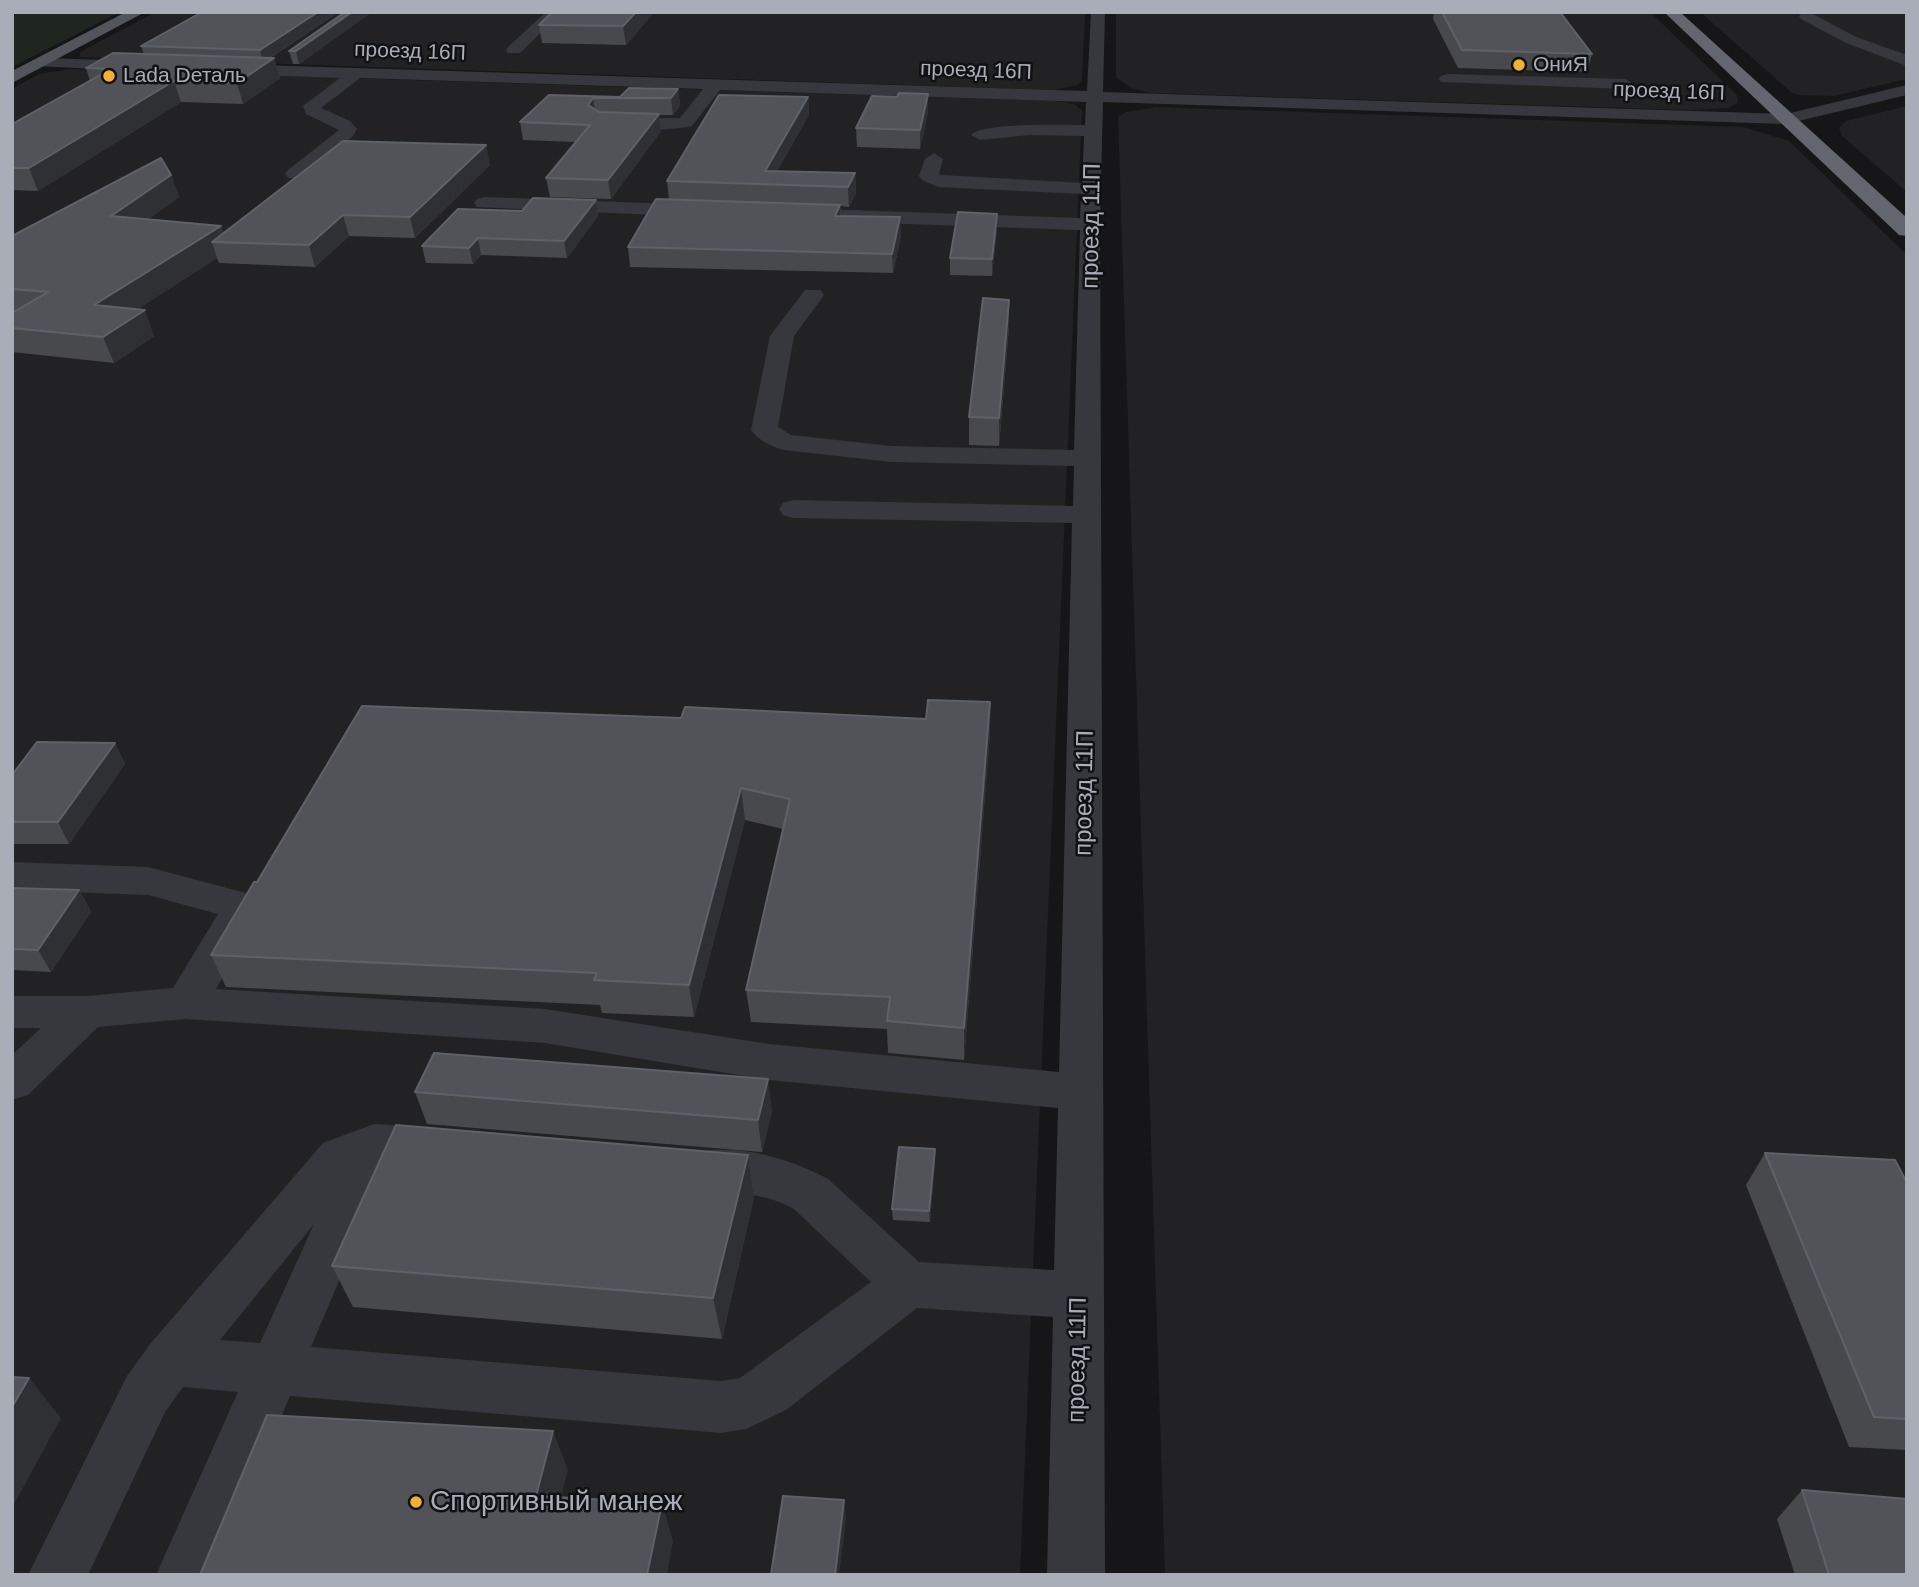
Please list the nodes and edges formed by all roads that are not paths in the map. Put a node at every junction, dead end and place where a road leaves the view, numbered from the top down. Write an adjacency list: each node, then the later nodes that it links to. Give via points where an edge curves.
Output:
1 (138, 12): 10 (main road)
2 (555, 12): 6 (street)
3 (1098, 12): 27 (street, проезд 11П)
4 (1671, 12): 23 (highway)
5 (1806, 16): 9 (street, via 1851,40)
6 (514, 50)
7 (289, 56): 14 (street)
8 (1438, 60): 17 (street)
9 (1907, 61)
10 (41, 63): 12 (street); 16 (main road)
11 (1611, 66): 18 (street)
12 (161, 67)
13 (215, 69): 14 (street, проезд 16П)
14 (268, 71): 15 (street, проезд 16П)
15 (357, 73): 19 (street, проезд 16П); 28 (street, via 312,106 344,125 348,129 344,136)
16 (12, 78)
17 (1447, 79): 18 (street); 21 (street)
18 (1625, 84): 22 (street)
19 (715, 85): 24 (street, via 686,122); 27 (street, проезд 16П)
20 (1907, 90): 23 (street, проезд 16П)
21 (1462, 109): 22 (street, проезд 16П); 27 (street, проезд 16П)
22 (1649, 115): 23 (street, проезд 16П)
23 (1786, 119): 32 (highway)
24 (602, 122)
25 (980, 135): 27 (street, via 1029,130)
26 (932, 159): 27 (street, via 929,176 938,181)
27 (1091, 161): 31 (street); 34 (street, проезд 11П)
28 (295, 174)
29 (484, 203): 30 (street)
30 (716, 211)
31 (771, 213)
32 (1907, 230)
33 (813, 295): 34 (street, via 782,336 764,430 772,438 891,454)
34 (1089, 458): 36 (street, проезд 11П)
35 (793, 509): 36 (street)
36 (1088, 515): 42 (street, проезд 11П)
37 (12, 876): 38 (street, via 148,881 243,906)
38 (186, 1003): 40 (street); 42 (street, via 545,1026 769,1062)
39 (12, 1012): 40 (street)
40 (87, 1012): 41 (street)
41 (12, 1082)
42 (1081, 1092): 47 (street, проезд 11П)
43 (374, 1143): 44 (street); 48 (street, via 340,1157); 49 (street)
44 (486, 1152)
45 (650, 1166): 46 (street, via 774,1176 794,1182)
46 (908, 1284): 47 (street); 49 (street, via 767,1392 746,1404 721,1408)
47 (1079, 1295): 52 (street, проезд 11П)
48 (170, 1361): 49 (street); 50 (street, via 146,1394)
49 (275, 1370): 51 (street)
50 (57, 1575)
51 (185, 1575)
52 (1076, 1575)

